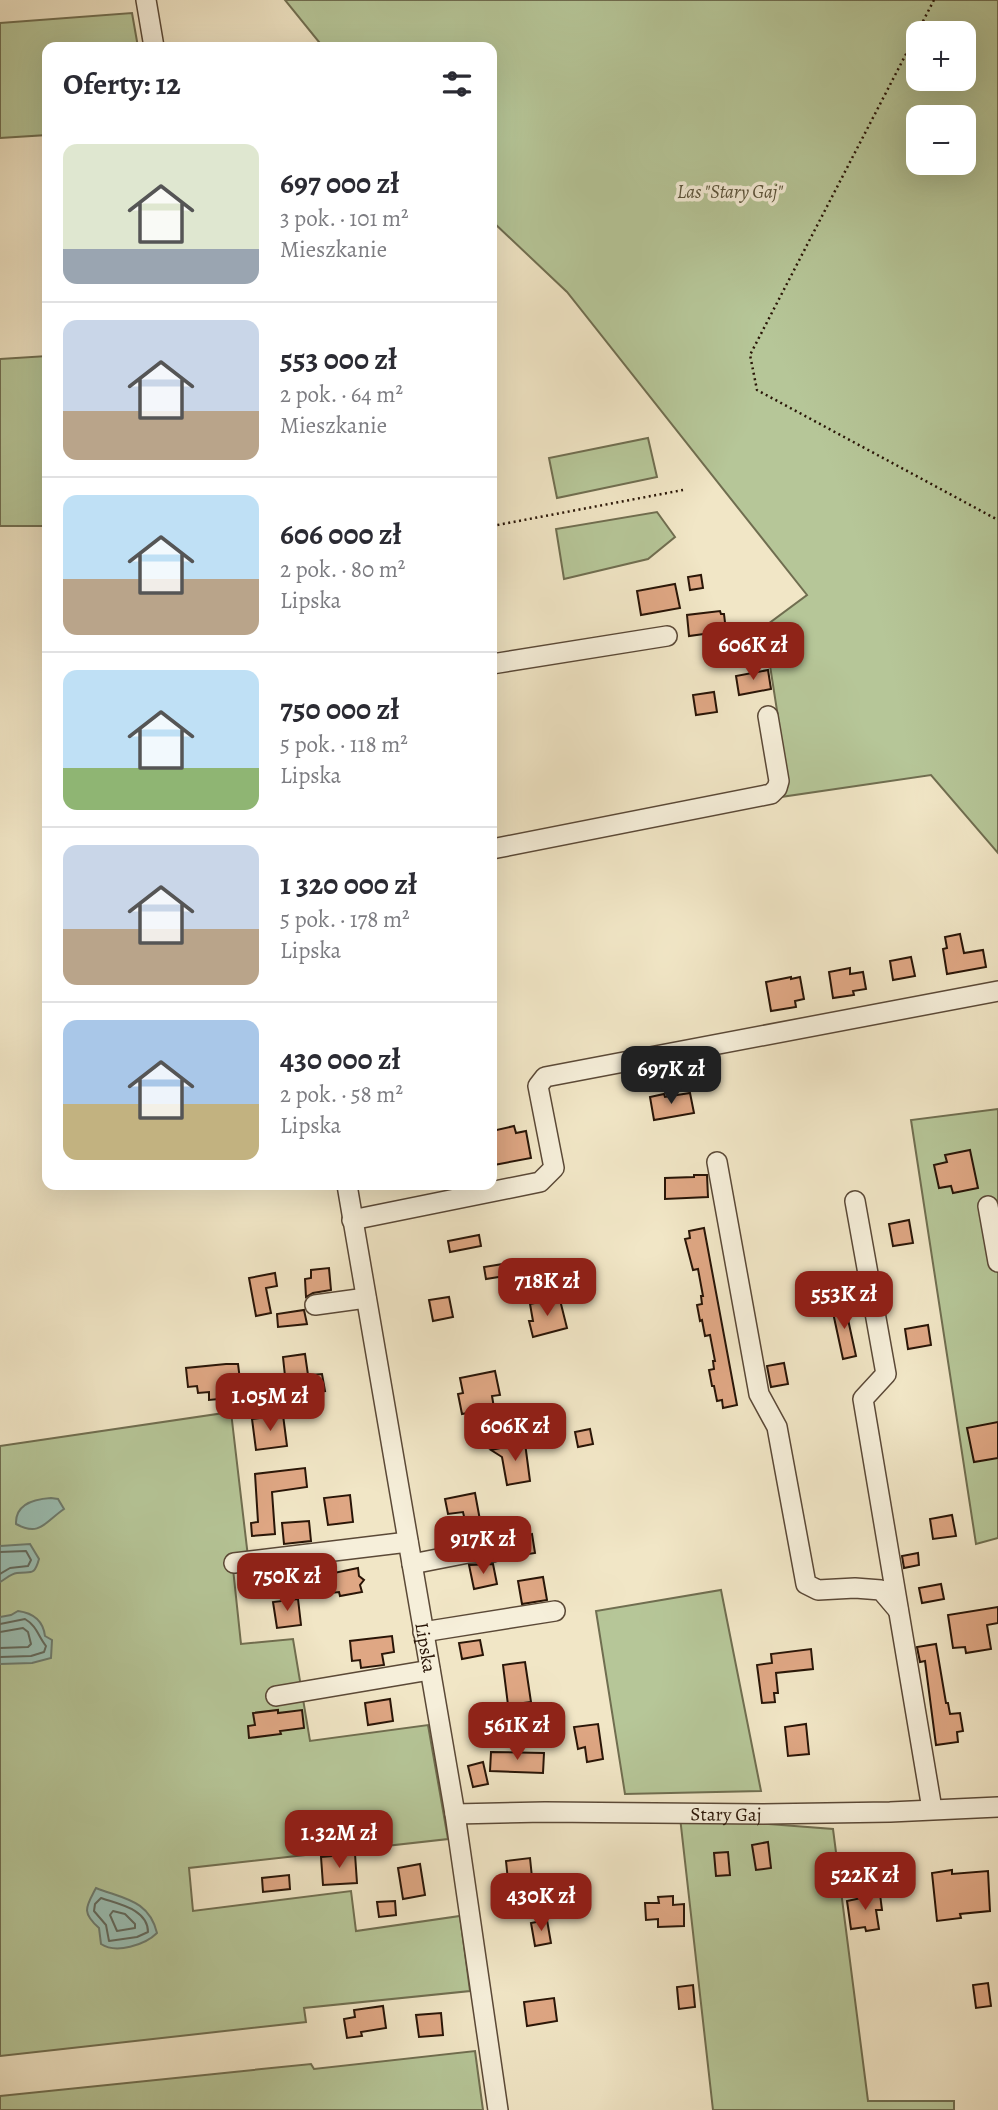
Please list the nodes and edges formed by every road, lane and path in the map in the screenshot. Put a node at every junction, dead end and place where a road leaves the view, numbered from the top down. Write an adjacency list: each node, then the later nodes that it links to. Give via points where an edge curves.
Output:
1 (146, 0): 3 (street)
2 (934, 0): 5 (path, via 750,355 757,390)
3 (153, 42)
4 (683, 490): 6 (path)
5 (998, 520)
6 (497, 525)
7 (667, 636): 8 (street)
8 (497, 663)
9 (768, 716): 10 (street, via 779,781 771,794)
10 (497, 848)
11 (998, 991): 16 (street, via 545,1077 538,1086 554,1168 540,1182)
12 (717, 1162): 25 (street, via 759,1394 777,1427 806,1584 818,1590 881,1590)
13 (348, 1190): 16 (street, Lipska)
14 (855, 1201): 25 (street, via 886,1374 863,1399)
15 (988, 1206): 17 (street)
16 (352, 1220): 18 (street, Lipska)
17 (998, 1262)
18 (366, 1298): 19 (street); 20 (street, Lipska)
19 (315, 1305)
20 (408, 1542): 22 (street); 23 (street, Lipska)
21 (493, 1552): 23 (street)
22 (234, 1563)
23 (412, 1564): 26 (street, Lipska)
24 (555, 1611): 26 (street)
25 (899, 1611): 30 (street)
26 (423, 1632): 27 (street, Lipska)
27 (429, 1670): 28 (street); 31 (street, Lipska)
28 (276, 1696)
29 (998, 1807): 30 (street, Stary Gaj)
30 (932, 1809): 31 (street, Stary Gaj)
31 (456, 1814): 32 (street, Lipska)
32 (498, 2110)

